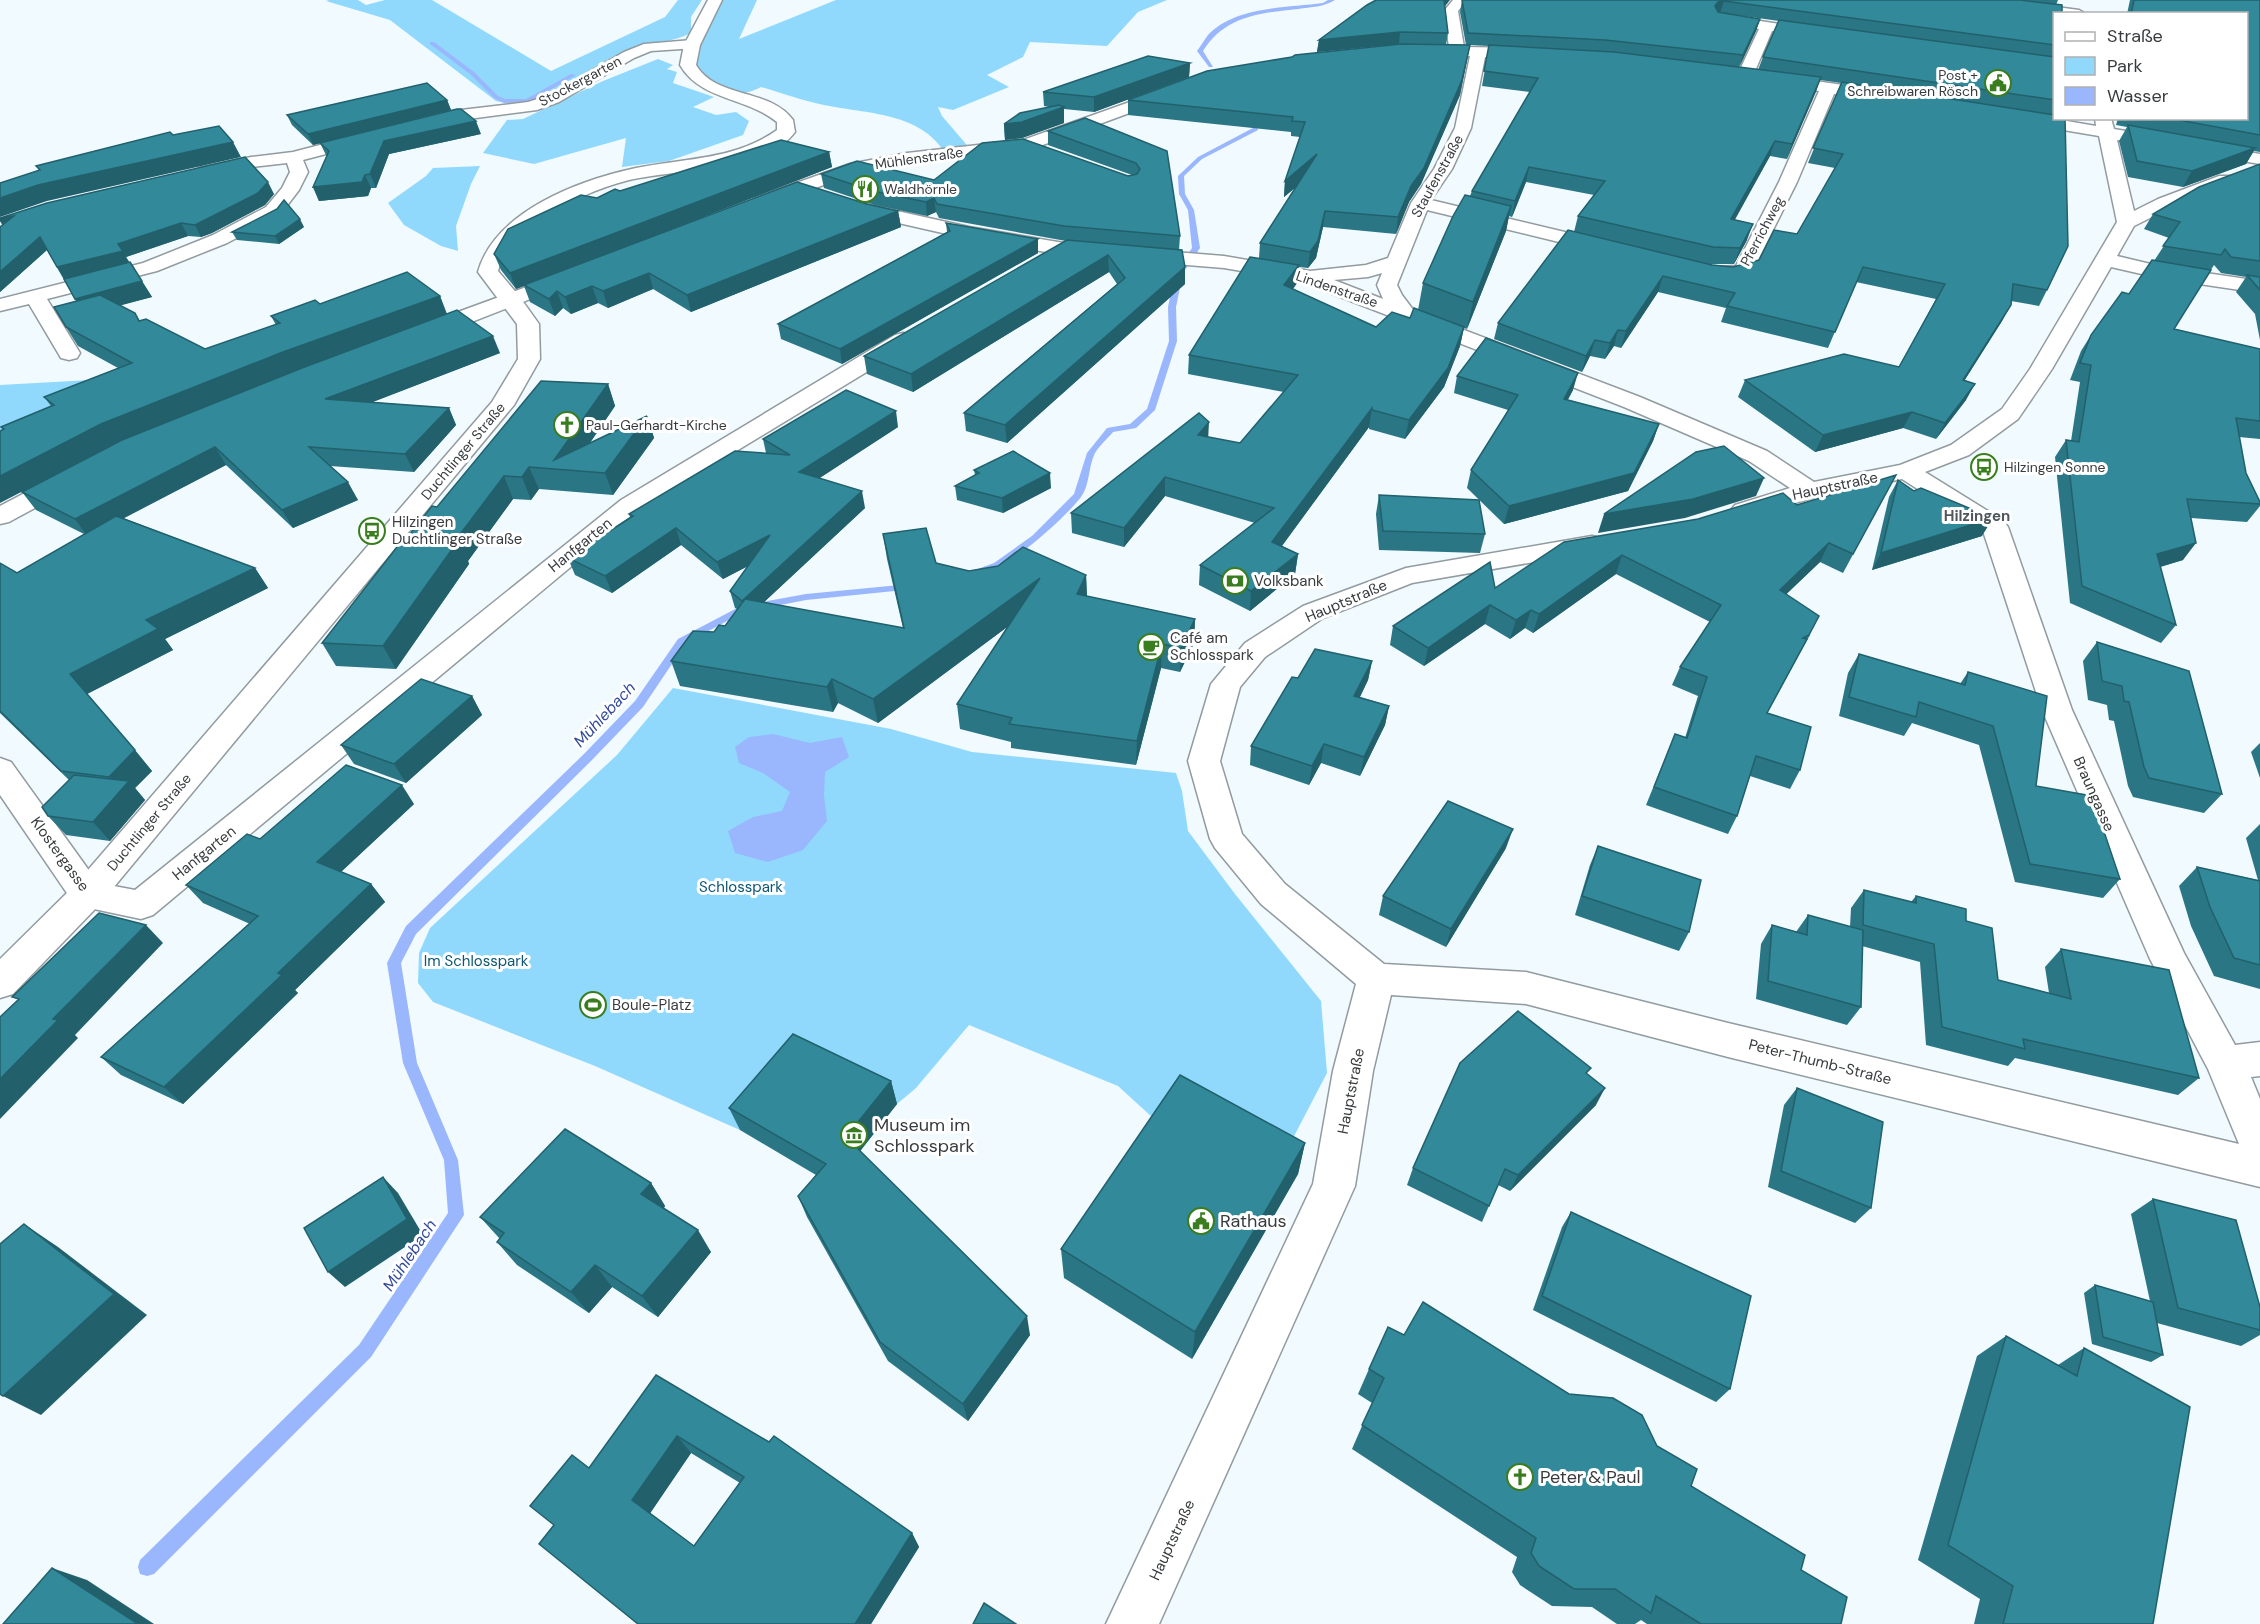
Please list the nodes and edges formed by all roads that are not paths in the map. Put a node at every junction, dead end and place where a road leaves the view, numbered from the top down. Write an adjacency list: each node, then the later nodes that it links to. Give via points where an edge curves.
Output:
1 (715, 0): 8 (street)
2 (1460, 0): 10 (street, via 1451,11)
3 (1973, 0): 4 (street)
4 (2064, 12)
5 (1720, 19): 7 (street)
6 (1767, 27): 14 (street, via 1739,75)
7 (1834, 36)
8 (692, 45): 20 (street, Stockergarten, via 649,47 553,99 531,106 461,115); 42 (street, Duchtlinger Straße, via 688,65 694,75 708,86 770,108 785,120 786,132 774,143 751,153 635,173 602,184 534,216 496,248 488,272)
9 (1411, 51): 10 (street)
10 (1457, 51): 11 (street)
11 (1479, 51): 12 (street); 29 (street, Staufenstraße, via 1463,128 1443,169)
12 (1554, 54)
13 (1189, 85): 22 (street, Mühlenstraße)
14 (1829, 87): 15 (street); 37 (street, Pferrichweg, via 1744,270 1728,274)
15 (1903, 99)
16 (2004, 115): 17 (street)
17 (2053, 120)
18 (2054, 120): 19 (street)
19 (2104, 125): 25 (street); 31 (street)
20 (405, 128)
21 (383, 134): 24 (street)
22 (1026, 145): 23 (street, Mühlenstraße); 28 (street, Mühlenstraße, via 850,168)
23 (1048, 153)
24 (293, 157): 27 (street); 41 (street, via 299,172 273,210 220,239 150,267)
25 (2260, 159)
26 (2260, 167): 31 (street, via 2165,203)
27 (183, 177)
28 (797, 188): 30 (street, Mühlenstraße); 32 (street, Lindenstraße, via 870,212)
29 (1420, 203): 33 (street); 35 (street, Staufenstraße)
30 (742, 209)
31 (2127, 222): 34 (street, Hauptstraße)
32 (1064, 249): 36 (street); 39 (street, Lindenstraße, via 1224,262)
33 (1627, 253)
34 (2107, 260): 40 (street); 49 (street, Hauptstraße, via 2010,414 1960,450)
35 (1396, 262): 39 (street, via 1368,271); 44 (street, Staufenstraße, via 1387,285)
36 (1033, 266)
37 (1684, 267)
38 (578, 274): 42 (street)
39 (1304, 276): 44 (street, Lindenstraße)
40 (2260, 287)
41 (34, 296): 43 (street); 47 (street)
42 (512, 300): 46 (street); 55 (street, Duchtlinger Straße, via 528,324 529,359 502,405)
43 (0, 305)
44 (1405, 313): 50 (street, Lindenstraße, via 1758,456)
45 (920, 330): 56 (street, Hanfgarten, via 630,505)
46 (401, 341)
47 (69, 353)
48 (94, 467): 51 (street)
49 (1906, 471): 50 (street, Hauptstraße); 59 (street, Braungasse, via 1995,527 2057,710 2168,958)
50 (1810, 490): 52 (street, Hauptstraße)
51 (0, 516)
52 (1720, 517)
53 (1622, 539): 57 (street, Hauptstraße, via 1406,576 1313,612 1255,650 1226,684 1204,761 1227,839 1273,894)
54 (0, 770): 55 (street, Klostergasse)
55 (87, 895): 56 (street, Klostergasse); 58 (street, Duchtlinger Straße)
56 (141, 905)
57 (1376, 979): 61 (street, Peter-Thumb-Straße, via 1526,988); 62 (street, Hauptstraße, via 1353,1071 1334,1186)
58 (0, 982)
59 (2243, 1061): 60 (street, Braungasse)
60 (2260, 1146)
61 (2260, 1168)
62 (1132, 1624)

